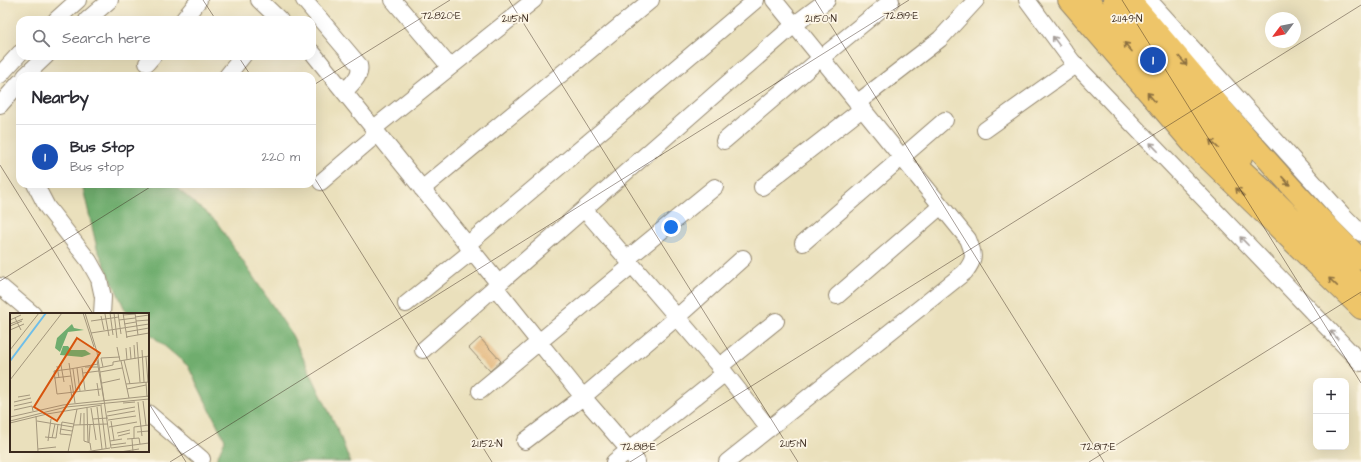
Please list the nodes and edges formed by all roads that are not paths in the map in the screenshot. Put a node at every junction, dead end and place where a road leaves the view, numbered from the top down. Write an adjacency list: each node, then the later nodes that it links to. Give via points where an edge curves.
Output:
1 (78, 0): 20 (street)
2 (110, 0): 21 (street)
3 (199, 0): 22 (street)
4 (259, 0): 23 (street)
5 (304, 0): 34 (street, via 359,65 358,76)
6 (534, 0): 30 (street)
7 (651, 0): 46 (street)
8 (756, 0): 52 (street)
9 (774, 0): 24 (street)
10 (826, 0): 24 (street)
11 (976, 0): 36 (street, via 940,39)
12 (1027, 0): 29 (street, one-way to 12)
13 (1068, 0): 61 (main road, one-way to 13, via 1192,144)
14 (1088, 0): 47 (main road, one-way to 14, via 1205,135)
15 (1113, 0): 47 (main road, via 1218,125)
16 (1130, 0): 54 (main road, one-way to 54, via 1253,145)
17 (1149, 0): 50 (street)
18 (891, 1): 27 (street)
19 (401, 2): 30 (street)
20 (60, 16)
21 (92, 16)
22 (186, 16)
23 (274, 16)
24 (794, 25): 27 (street); 49 (street)
25 (16, 57): 31 (street)
26 (316, 57): 34 (street)
27 (821, 58): 36 (street); 40 (street)
28 (240, 60): 32 (street)
29 (1076, 65): 38 (street); 68 (street, one-way to 29)
30 (450, 67): 39 (street)
31 (4, 70)
32 (230, 72)
33 (16, 92): 35 (street)
34 (344, 92): 39 (street)
35 (0, 105)
36 (860, 106): 41 (street); 44 (street)
37 (945, 120): 41 (street)
38 (985, 130)
39 (375, 131): 42 (street); 46 (street)
40 (724, 141)
41 (902, 158): 48 (street); 51 (street)
42 (322, 182)
43 (715, 187): 55 (street)
44 (762, 187)
45 (37, 188): 63 (street, via 47,207 89,261 99,279 103,297)
46 (422, 189): 52 (street)
47 (1274, 199): 56 (main road)
48 (941, 206): 59 (street); 73 (street, via 968,239 973,251 972,263 965,272)
49 (584, 209): 55 (street); 58 (street)
50 (1361, 232)
51 (803, 243)
52 (470, 248): 58 (street); 60 (street)
53 (743, 258): 64 (street)
54 (1361, 259)
55 (629, 262): 64 (street); 66 (street)
56 (1361, 285)
57 (0, 286): 62 (street)
58 (497, 286): 66 (street); 67 (street)
59 (838, 296)
60 (406, 304)
61 (1361, 309)
62 (32, 313)
63 (102, 313)
64 (676, 318): 69 (street); 71 (street)
65 (776, 321): 69 (street)
66 (539, 342): 70 (street); 71 (street)
67 (423, 350)
68 (1361, 363)
69 (722, 370): 73 (street); 75 (street)
70 (480, 391)
71 (583, 397): 74 (street); 75 (street)
72 (149, 414): 76 (street)
73 (769, 429): 78 (street)
74 (525, 441)
75 (633, 456): 77 (street)
76 (202, 459)
77 (614, 462)
78 (727, 462)

